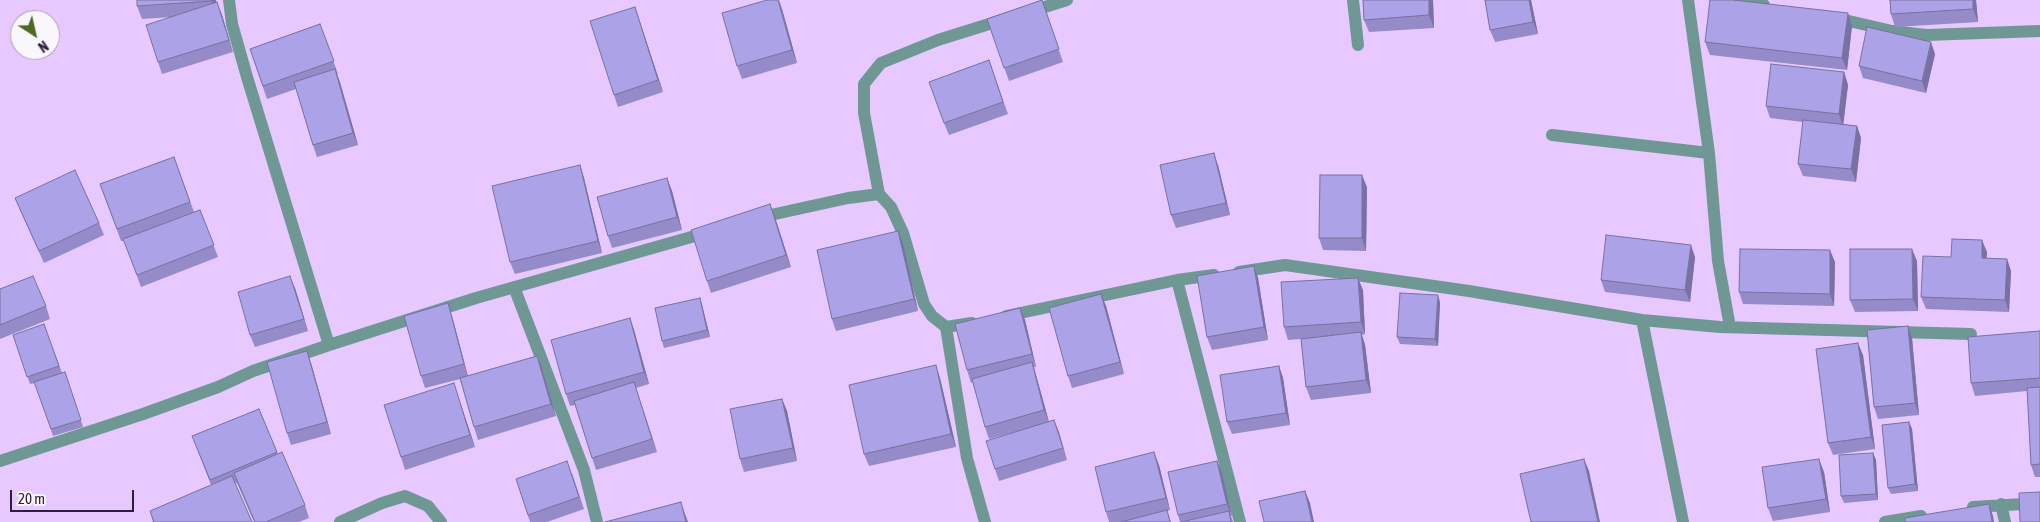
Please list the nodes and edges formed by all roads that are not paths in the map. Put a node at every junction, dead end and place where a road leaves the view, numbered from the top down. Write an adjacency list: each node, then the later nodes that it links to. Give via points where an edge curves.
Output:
1 (229, 0): 21 (street, via 232,24 247,77)
2 (1067, 0): 12 (street, via 938,40 881,63 864,84 864,113)
3 (1354, 0): 9 (street)
4 (1688, 0): 11 (street)
5 (1740, 0): 6 (street)
6 (1776, 7)
7 (1821, 16): 8 (street, via 1926,35)
8 (2040, 31)
9 (1358, 45)
10 (1552, 135): 11 (street)
11 (1709, 153): 19 (street, via 1718,262)
12 (879, 194): 13 (street); 18 (street, via 891,207 903,233 924,304 932,316)
13 (743, 222)
14 (725, 228): 16 (street)
15 (1177, 280): 17 (street, via 1286,265); 18 (street); 31 (street)
16 (514, 287): 21 (street); 29 (street, via 584,470)
17 (1642, 320): 19 (street); 32 (street)
18 (946, 326): 30 (street, via 967,458)
19 (1730, 327): 20 (street)
20 (1972, 334)
21 (329, 344): 22 (street, via 143,414)
22 (0, 461)
23 (2040, 502): 24 (street)
24 (2001, 504): 25 (street); 34 (street)
25 (1957, 509)
26 (1930, 514): 33 (street)
27 (340, 522): 28 (street, via 382,502 405,496 428,506)
28 (441, 522)
29 (597, 522)
30 (985, 522)
31 (1240, 522)
32 (1683, 522)
33 (1885, 522)
34 (2005, 522)

